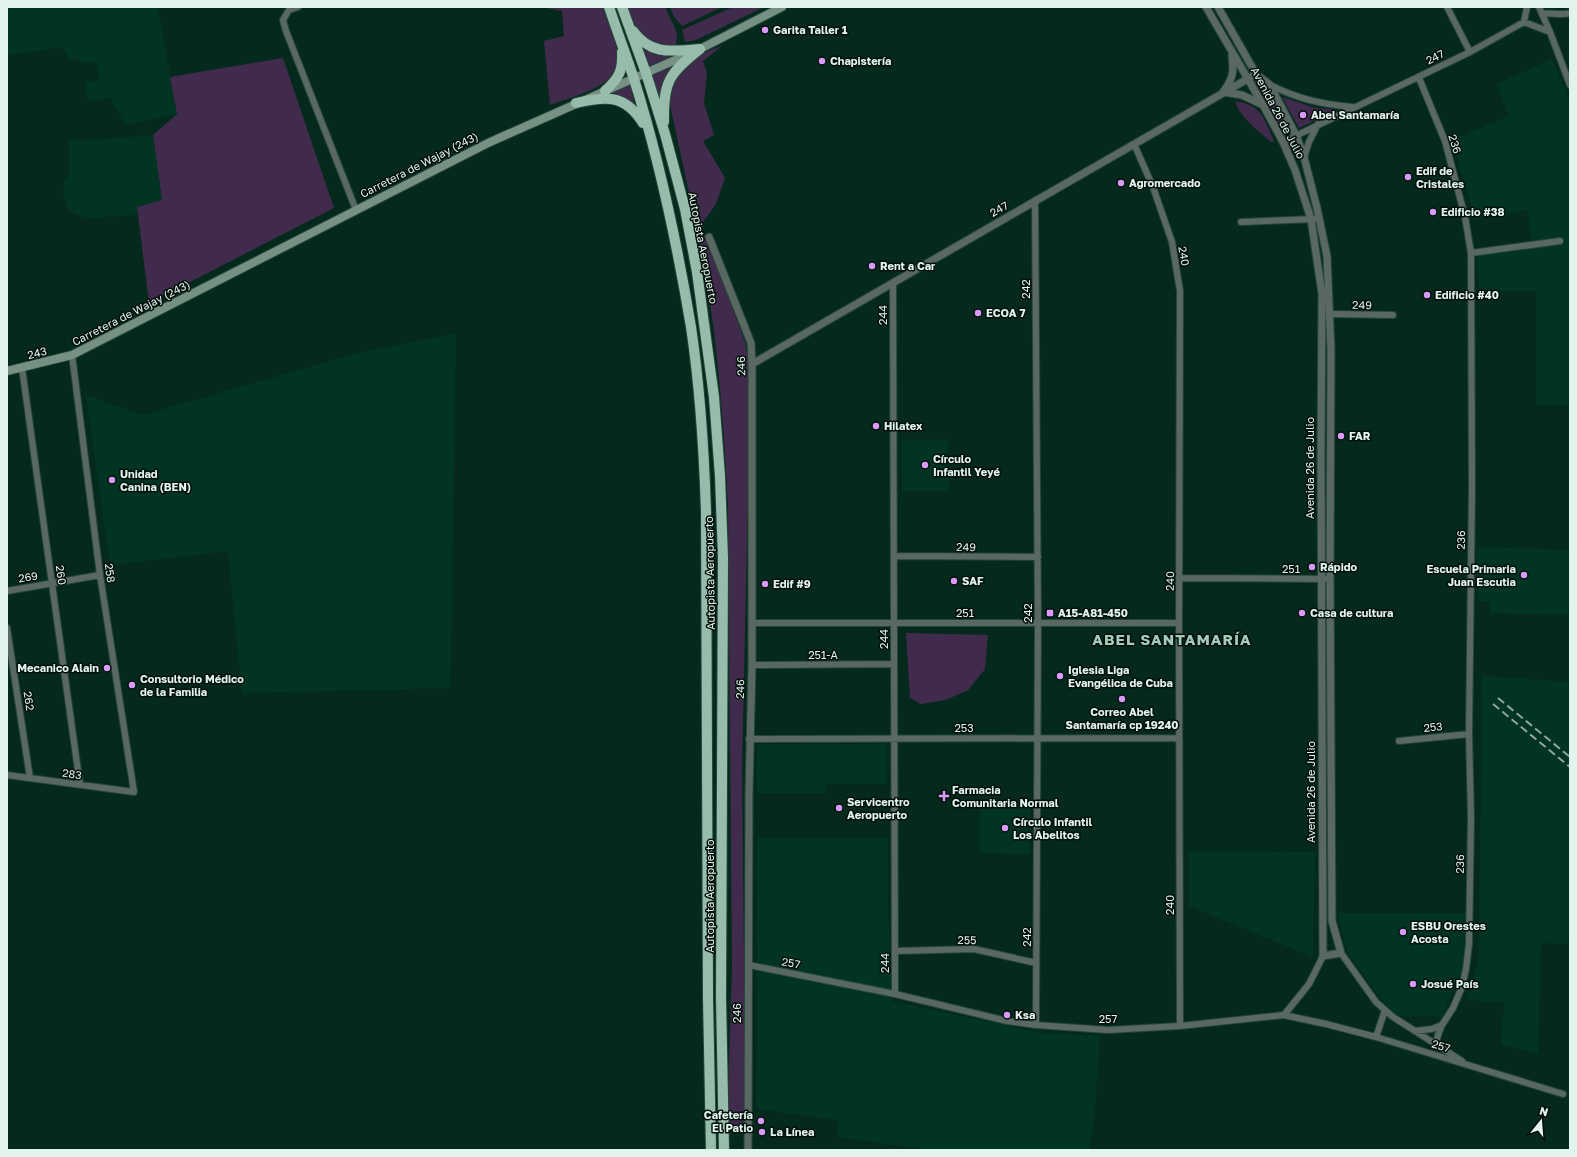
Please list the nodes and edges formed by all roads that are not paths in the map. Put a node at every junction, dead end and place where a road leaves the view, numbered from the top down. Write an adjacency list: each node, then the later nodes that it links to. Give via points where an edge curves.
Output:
1 (298, 7): 39 (street, via 289,10 283,20 286,31)
2 (609, 7): 15 (highway, Autopista Aeropuerto)
3 (622, 7): 13 (highway, Autopista Aeropuerto)
4 (782, 7): 16 (main road, Carretera de Wajay (243))
5 (1206, 7): 18 (street, Avenida 26 de Julio)
6 (1218, 7): 20 (street, Avenida 26 de Julio)
7 (1447, 7): 17 (street)
8 (1527, 7): 12 (street)
9 (1539, 7): 11 (street)
10 (1570, 13): 11 (street)
11 (1542, 14): 14 (street)
12 (1524, 22): 14 (street); 17 (street, 247)
13 (628, 25): 16 (highway, via 638,39 656,49); 19 (highway, Autopista Aeropuerto)
14 (1550, 32): 25 (street)
15 (621, 40): 22 (highway, Autopista Aeropuerto); 26 (highway, via 621,72)
16 (700, 49): 19 (main road, Carretera de Wajay (243)); 33 (highway, via 680,65 671,77 664,107)
17 (1470, 52): 21 (street, 247)
18 (1232, 54): 23 (street, Avenida 26 de Julio); 27 (street, via 1232,79)
19 (646, 73): 22 (main road, Carretera de Wajay (243)); 33 (highway, Autopista Aeropuerto)
20 (1256, 74): 23 (street, 247); 24 (street, Avenida 26 de Julio)
21 (1419, 78): 30 (street, 247); 45 (street, 236, via 1445,141 1465,217)
22 (634, 79): 26 (main road, Carretera de Wajay (243)); 32 (highway, Autopista Aeropuerto)
23 (1247, 79): 27 (street, 247); 29 (street, Avenida 26 de Julio)
24 (1270, 85): 30 (street, via 1291,95 1325,105); 34 (street, Avenida 26 de Julio)
25 (1570, 85)
26 (605, 90): 28 (main road, Carretera de Wajay (243))
27 (1223, 92): 29 (street, via 1242,95); 36 (street, 247)
28 (576, 104): 32 (highway, via 597,98 619,101 630,106); 39 (main road, Carretera de Wajay (243), via 488,143)
29 (1263, 105): 35 (street, Avenida 26 de Julio)
30 (1354, 108): 31 (street, 247)
31 (1318, 124): 34 (street, 247); 37 (street)
32 (649, 133): 98 (highway, Autopista Aeropuerto, via 691,327 705,470)
33 (665, 134): 99 (highway, Autopista Aeropuerto, via 685,209 697,272 714,397 720,476 724,667 721,997)
34 (1296, 135): 35 (street, 247); 37 (street, Avenida 26 de Julio)
35 (1283, 142): 41 (street, Avenida 26 de Julio)
36 (1134, 144): 38 (street, 247); 56 (street, 240, via 1172,242 1180,291)
37 (1304, 157): 40 (street, Avenida 26 de Julio)
38 (1035, 201): 46 (street, 247); 54 (street, 242)
39 (356, 210): 49 (main road, Carretera de Wajay (243))
40 (1319, 218): 41 (street); 47 (street, Avenida 26 de Julio, via 1327,256)
41 (1311, 219): 42 (street); 57 (street, Avenida 26 de Julio, via 1322,294)
42 (1240, 222)
43 (709, 237): 50 (street, 246, via 751,343)
44 (1560, 241): 45 (street)
45 (1471, 253): 70 (street, 236)
46 (893, 284): 50 (street, 247); 53 (street, 244)
47 (1331, 314): 48 (street, 249); 58 (street, Avenida 26 de Julio)
48 (1393, 315)
49 (72, 355): 51 (main road, 243); 55 (street, 258)
50 (752, 364): 61 (street, 246)
51 (22, 368): 52 (main road, 243); 59 (street, 260)
52 (7, 372)
53 (894, 556): 54 (street, 249); 62 (street, 244)
54 (1038, 557): 63 (street, 242)
55 (100, 575): 59 (street, 269); 81 (street, 258)
56 (1180, 578): 57 (street, 251); 64 (street, 240)
57 (1321, 579): 58 (street, 251); 68 (street, Avenida 26 de Julio)
58 (1330, 579): 69 (street, Avenida 26 de Julio)
59 (52, 584): 60 (street, 269); 80 (street, 260)
60 (7, 591)
61 (752, 623): 62 (street, 251); 67 (street, 246)
62 (894, 623): 63 (street, 251); 66 (street, 244)
63 (1038, 623): 64 (street, 251); 73 (street, 242)
64 (1179, 623): 74 (street, 240)
65 (7, 628): 79 (street, 262)
66 (894, 664): 67 (street, 251-A); 72 (street, 244)
67 (752, 665): 71 (street, 246)
68 (1322, 706): 69 (street); 75 (street, Avenida 26 de Julio)
69 (1331, 706): 76 (street, Avenida 26 de Julio)
70 (1469, 734): 77 (street, 253); 90 (street, 236, via 1469,944 1462,987)
71 (749, 738): 72 (street, 253); 86 (street, 246)
72 (894, 738): 73 (street, 253); 82 (street, 244)
73 (1038, 738): 74 (street, 253); 85 (street, 242)
74 (1179, 738): 92 (street, 240)
75 (1322, 740): 76 (street); 84 (street, Avenida 26 de Julio)
76 (1331, 740): 83 (street, Avenida 26 de Julio, via 1332,921)
77 (1399, 740)
78 (7, 775): 79 (street, 283)
79 (30, 778): 80 (street, 283)
80 (80, 785): 81 (street, 283)
81 (134, 792)
82 (895, 951): 85 (street, 255, via 974,949); 87 (street, 244)
83 (1341, 953): 84 (street); 88 (street, Avenida 26 de Julio, via 1376,1002)
84 (1323, 956): 89 (street, Avenida 26 de Julio, via 1309,984)
85 (1036, 963): 91 (street, 242)
86 (749, 965): 87 (street, 257); 100 (street, 246)
87 (895, 994): 91 (street, 257)
88 (1385, 1010): 93 (street, Avenida 26 de Julio); 94 (street)
89 (1284, 1015): 92 (street, 257); 94 (street, 257)
90 (1442, 1025): 93 (street); 95 (street, 236)
91 (1036, 1026): 92 (street, 257, via 1108,1030)
92 (1180, 1026)
93 (1415, 1031): 95 (street, 257)
94 (1376, 1036): 96 (street, 257)
95 (1436, 1044): 96 (street, 257)
96 (1466, 1064): 97 (street, 257)
97 (1563, 1094)
98 (710, 1150)
99 (724, 1150)
100 (748, 1150)

